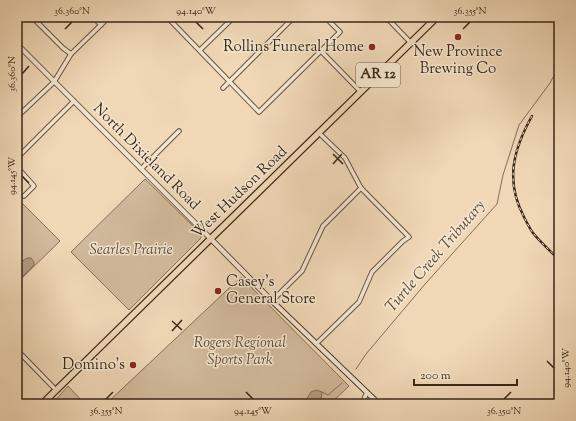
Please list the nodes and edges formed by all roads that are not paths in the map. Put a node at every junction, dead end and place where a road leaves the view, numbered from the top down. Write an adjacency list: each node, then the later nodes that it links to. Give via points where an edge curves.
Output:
1 (32, 17): 15 (street)
2 (93, 17): 10 (street)
3 (109, 17): 10 (street)
4 (234, 17): 13 (street)
5 (294, 17): 16 (street)
6 (326, 17): 14 (street, via 340,32)
7 (386, 17): 11 (street)
8 (437, 17): 11 (highway, West Hudson Road / AR 12)
9 (170, 18): 13 (street)
10 (101, 25): 15 (street)
11 (411, 43): 19 (highway, West Hudson Road / AR 12)
12 (17, 44): 17 (street, North Dixieland Road)
13 (200, 50): 16 (street)
14 (321, 51): 16 (street, via 259,112); 19 (street)
15 (71, 54): 17 (street)
16 (229, 81): 18 (street)
17 (54, 82): 20 (street, North Dixieland Road); 21 (street)
18 (223, 88)
19 (361, 92): 23 (highway, West Hudson Road / AR 12)
20 (74, 101): 24 (street); 26 (street, North Dixieland Road)
21 (17, 117)
22 (179, 131): 26 (street)
23 (319, 133): 27 (street, via 345,158); 29 (highway, West Hudson Road / AR 12)
24 (17, 158)
25 (17, 167): 28 (street, via 34,186)
26 (141, 169): 29 (street, North Dixieland Road)
27 (361, 188): 30 (street, via 323,226 302,271); 31 (street, via 409,237 372,272 359,302)
28 (24, 196)
29 (211, 238): 30 (main road, North Dixieland Road); 33 (highway, West Hudson Road / AR 12)
30 (272, 301): 31 (main road, North Dixieland Road)
31 (317, 343): 34 (main road, North Dixieland Road)
32 (17, 350): 33 (street)
33 (56, 390): 35 (highway, West Hudson Road / AR 12)
34 (367, 392): 36 (street); 37 (main road, North Dixieland Road)
35 (42, 404)
36 (362, 404)
37 (379, 404)

